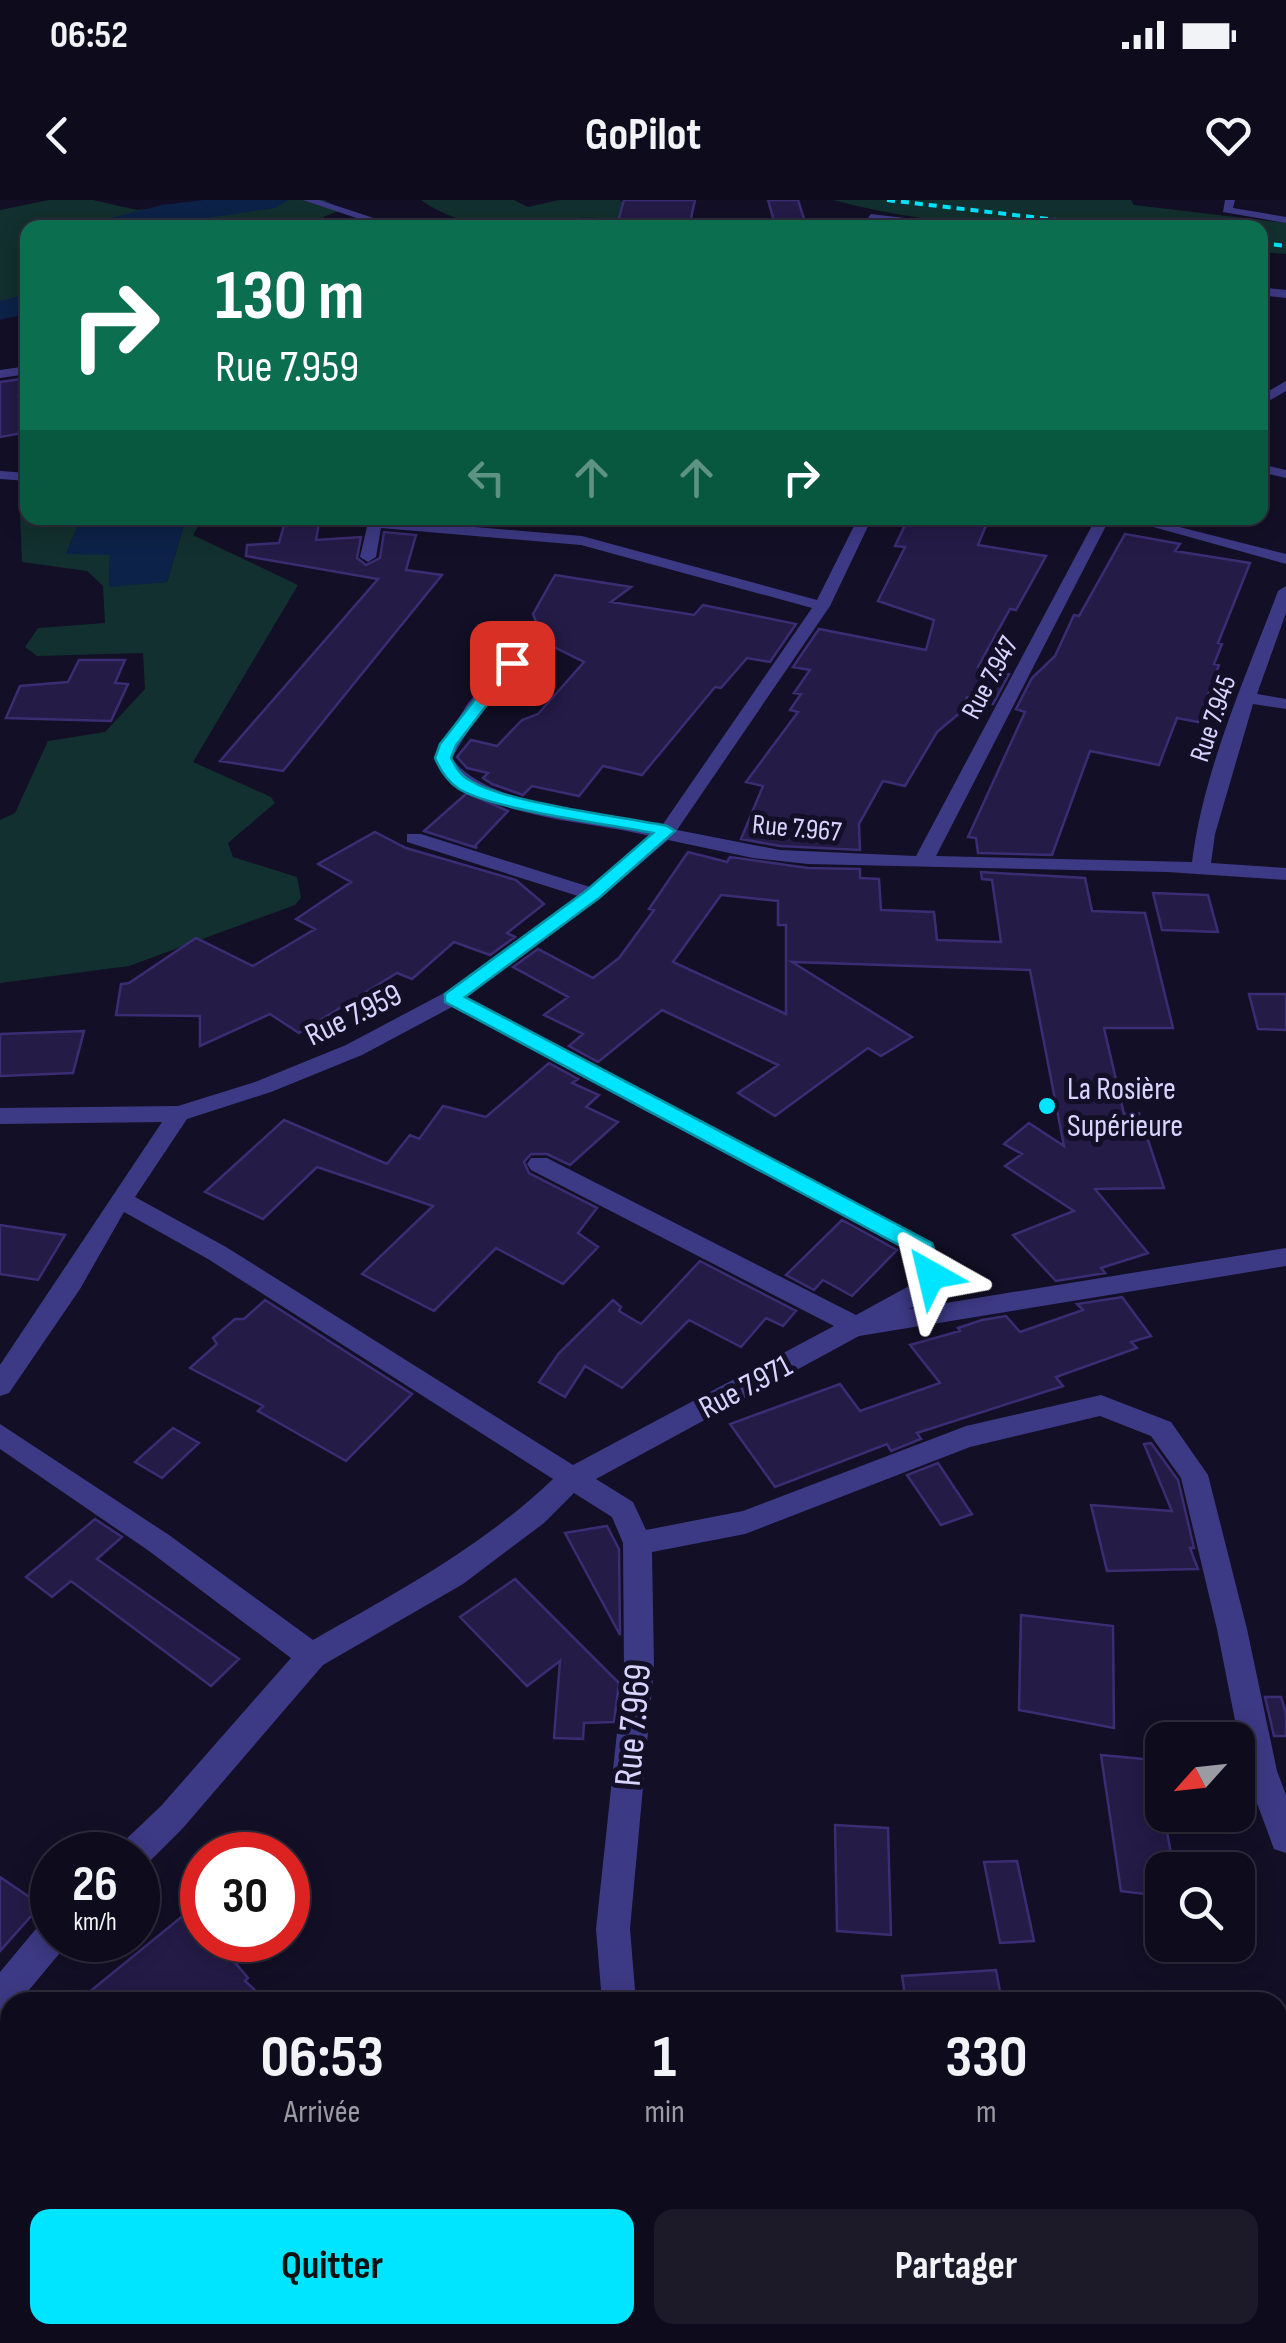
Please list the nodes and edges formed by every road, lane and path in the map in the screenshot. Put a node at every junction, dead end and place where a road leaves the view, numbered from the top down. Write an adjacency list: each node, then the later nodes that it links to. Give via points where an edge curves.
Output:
1 (308, 200): 3 (street)
2 (1230, 200): 4 (street, via 1226,210)
3 (373, 220)
4 (1286, 220)
5 (374, 525): 10 (street)
6 (422, 525): 13 (street, via 582,542)
7 (862, 525): 13 (street, Rue 7.959)
8 (1100, 525): 19 (street, Rue 7.947)
9 (1156, 525): 11 (street)
10 (368, 556)
11 (1286, 558)
12 (1286, 591): 15 (street, Rue 7.945)
13 (822, 606): 17 (street, Rue 7.959)
14 (512, 663): 17 (street, Rue 7.967, via 448,744 443,758 449,771 466,786 498,797)
15 (1248, 698): 16 (street); 20 (street, Rue 7.945)
16 (1286, 704)
17 (667, 831): 19 (street, Rue 7.967, via 773,854); 22 (street, Rue 7.959)
18 (414, 838): 22 (street)
19 (923, 862): 20 (street, Rue 7.967)
20 (1201, 866): 21 (street, Rue 7.967)
21 (1286, 874)
22 (593, 894): 23 (street, Rue 7.959)
23 (452, 998): 24 (street, Rue 7.959, via 354,1050); 29 (street, Rue 7.971, via 924,1249 931,1275 918,1293)
24 (180, 1114): 25 (street, Rue 7.959); 27 (street)
25 (0, 1116)
26 (538, 1164): 29 (street)
27 (121, 1200): 30 (street); 32 (street)
28 (1286, 1257): 29 (street)
29 (858, 1327): 32 (street, Rue 7.971)
30 (0, 1386)
31 (0, 1435): 34 (street)
32 (571, 1479): 33 (street, via 623,1510); 34 (street, Rue 7.971, via 453,1575)
33 (637, 1543): 36 (street, via 744,1522 966,1437 1102,1405 1161,1428 1194,1476 1261,1772); 39 (street, Rue 7.969, via 639,1667 613,1929)
34 (312, 1656): 35 (street, Rue 7.971)
35 (157, 1832)
36 (1286, 1838)
37 (31, 1962): 38 (street)
38 (6, 1992)
39 (619, 1992)

